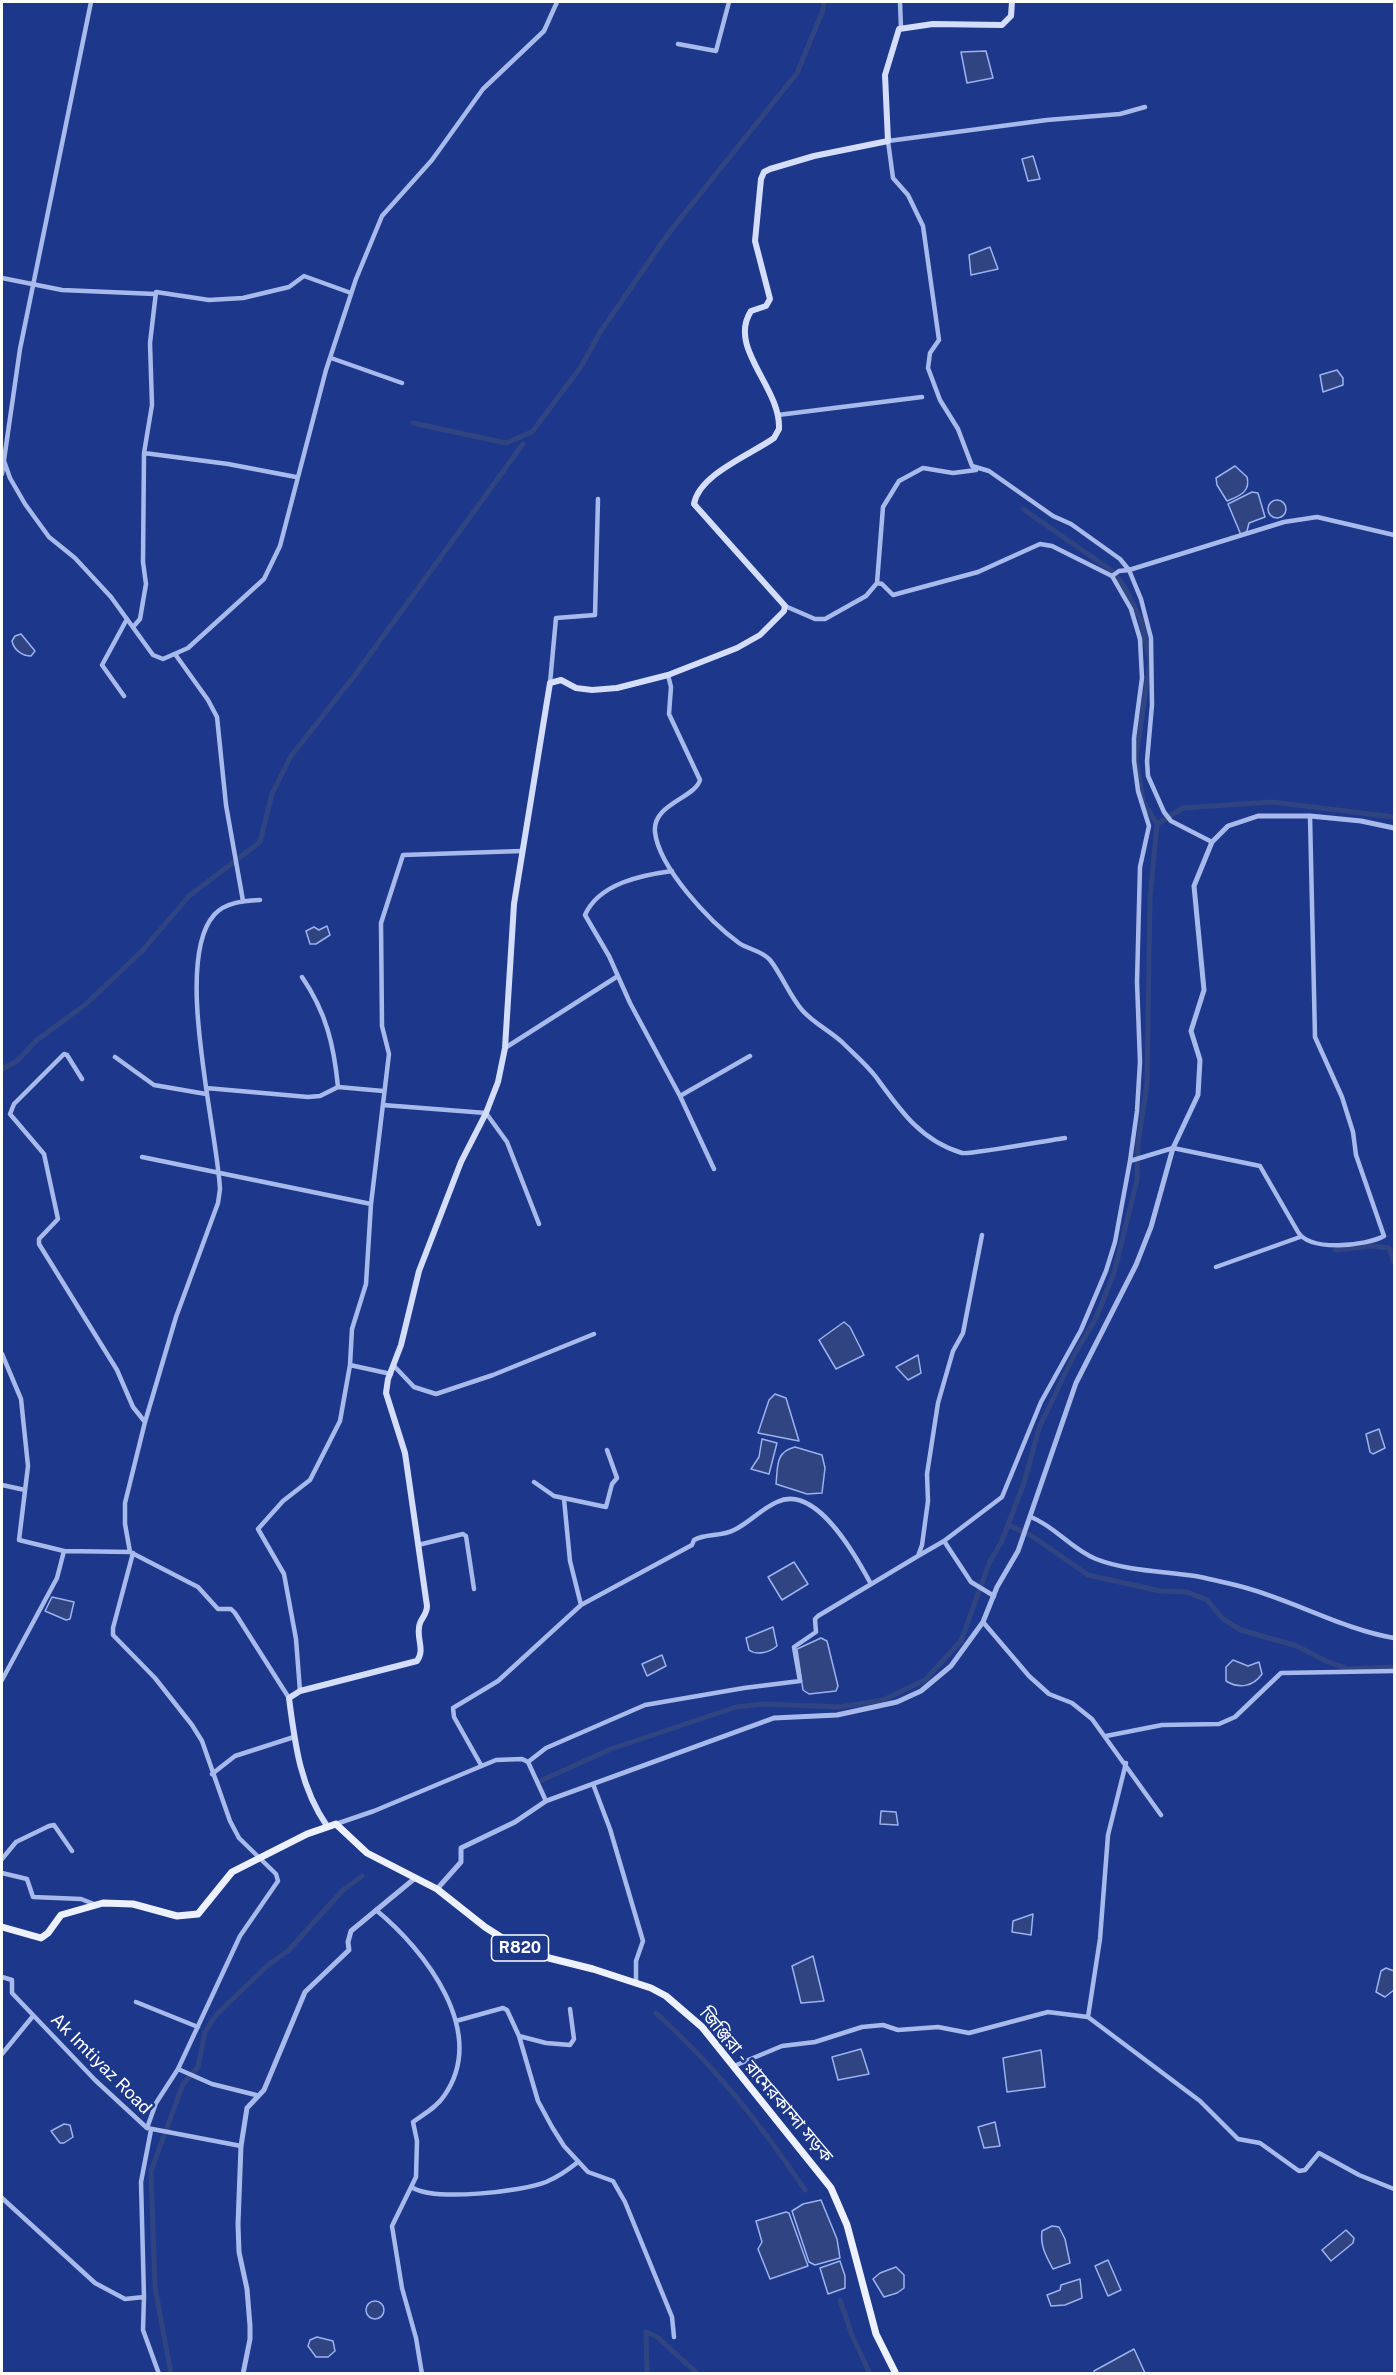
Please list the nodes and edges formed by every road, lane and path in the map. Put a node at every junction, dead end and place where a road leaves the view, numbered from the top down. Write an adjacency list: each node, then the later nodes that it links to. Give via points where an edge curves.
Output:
1 (91, 2): 11 (street)
2 (557, 2): 12 (street, via 544,31 483,89 432,160 382,216)
3 (729, 2): 7 (street, via 716,51)
4 (900, 2): 6 (street)
5 (1012, 2): 6 (main road, via 1011,16 1002,25 933,24)
6 (901, 28): 9 (main road, via 885,75)
7 (678, 44)
8 (1145, 107): 9 (street, via 1120,114)
9 (888, 141): 17 (main road, via 770,169 761,179 755,241 770,299 766,306 751,311 744,335 748,353 768,384); 20 (street, via 893,178 916,208 928,252 939,340 930,353 928,368)
10 (2, 278): 11 (street)
11 (33, 282): 13 (street, via 62,290); 19 (street, via 10,402)
12 (351, 293): 13 (street, via 304,276 289,287 243,298 209,300 158,291); 14 (street)
13 (155, 294): 18 (street, via 150,343 152,405)
14 (331, 358): 15 (street); 22 (street)
15 (402, 383)
16 (922, 397): 17 (street)
17 (778, 415): 28 (main road, via 779,429 774,438 714,476 694,504)
18 (144, 453): 22 (street); 30 (street, via 146,584 140,619)
19 (4, 461): 21 (street); 29 (street, via 25,504 49,537 75,558)
20 (976, 470): 25 (street, via 989,471 1053,516 1071,524 1120,559); 27 (street, via 953,473 923,468 899,481 883,507)
21 (2, 474)
22 (296, 477): 31 (street, via 280,546 264,579 188,648)
23 (598, 499): 33 (street, via 595,615 556,618)
24 (1395, 535): 25 (street, via 1310,517)
25 (1129, 570): 26 (street); 37 (street, via 1151,638 1148,776 1171,821)
26 (1112, 576): 27 (street, via 1052,546 1040,544 978,572 915,590 893,595); 58 (street, via 1131,609 1140,639 1142,678 1134,761 1149,826 1140,867 1139,1071)
27 (877, 583): 28 (street, via 866,596 825,619 814,619)
28 (786, 606): 32 (main road, via 760,634 737,648)
29 (127, 619): 30 (street); 34 (street, via 102,665)
30 (133, 627): 31 (street, via 153,655 163,659)
31 (175, 654): 41 (street, via 216,717)
32 (668, 675): 33 (main road, via 592,690 576,688 561,680); 39 (street, via 669,714 700,780 656,821 657,842)
33 (550, 683): 38 (main road)
34 (124, 696)
35 (1310, 816): 36 (street, via 1361,820); 37 (street, via 1252,818 1228,826); 64 (street, via 1315,1038 1342,1097 1356,1155 1384,1236 1372,1242 1329,1245)
36 (1395, 828)
37 (1212, 842): 56 (street, via 1194,886 1204,990 1191,1030 1200,1060 1198,1095)
38 (522, 851): 44 (main road, via 514,904); 50 (street, via 402,856 381,922 382,1026 388,1054)
39 (672, 871): 42 (street, via 622,882 587,910 585,915); 55 (street, via 720,927 741,945 770,960 802,1011 842,1042 912,1125 964,1154)
40 (260, 900): 41 (street)
41 (243, 901): 49 (street, via 215,914 208,923 199,956 195,989)
42 (618, 976): 44 (street); 52 (street)
43 (302, 977): 48 (street, via 325,1015 335,1051)
44 (505, 1048): 54 (main road)
45 (750, 1056): 52 (street)
46 (115, 1057): 51 (street, via 154,1085)
47 (82, 1079): 71 (street, via 64,1054 14,1104 10,1114 44,1154 54,1191 58,1219 39,1239 39,1244)
48 (338, 1087): 49 (street, via 308,1098); 50 (street)
49 (206, 1088): 51 (street)
50 (383, 1091): 53 (street)
51 (207, 1094): 60 (street)
52 (680, 1096): 59 (street)
53 (383, 1105): 54 (street); 61 (street)
54 (486, 1113): 62 (street, via 507,1142); 69 (main road, via 460,1162 419,1271)
55 (1065, 1138)
56 (1173, 1148): 58 (street); 64 (street, via 1260,1166); 77 (street, via 1151,1227 1076,1383)
57 (142, 1157): 60 (street)
58 (1131, 1160): 78 (street, via 1106,1271 1081,1330 1041,1402 1002,1497)
59 (714, 1169)
60 (219, 1175): 61 (street); 71 (street, via 218,1203 176,1317)
61 (371, 1204): 68 (street, via 366,1284 352,1329)
62 (539, 1224)
63 (982, 1235): 82 (street, via 963,1333 953,1352 938,1403 927,1474 924,1534)
64 (1300, 1237): 65 (street)
65 (1216, 1268)
66 (594, 1334): 69 (street, via 436,1394 414,1388)
67 (2, 1354): 75 (street, via 21,1399 28,1476)
68 (350, 1365): 70 (street); 91 (street, via 340,1421 310,1480 283,1501 258,1529 284,1574 296,1639)
69 (395, 1367): 70 (main road)
70 (391, 1374): 79 (main road, via 386,1393 405,1453)
71 (145, 1422): 81 (street, via 125,1503)
72 (608, 1450): 76 (street, via 617,1478 607,1506)
73 (534, 1482): 76 (street)
74 (2, 1485): 75 (street)
75 (25, 1490): 80 (street, via 19,1540)
76 (564, 1499): 86 (street, via 570,1561)
77 (1031, 1518): 85 (street); 88 (street, via 1054,1529 1083,1552 1110,1563 1194,1576 1269,1594 1364,1632)
78 (944, 1541): 82 (street); 85 (street, via 972,1582)
79 (418, 1545): 84 (street, via 466,1536); 91 (main road, via 427,1614 418,1627 421,1652 417,1662)
80 (64, 1551): 81 (street); 90 (street, via 57,1578)
81 (132, 1552): 92 (street, via 198,1587 218,1609 231,1609); 98 (street, via 113,1635 155,1678 192,1725 202,1741)
82 (918, 1556): 83 (street)
83 (871, 1584): 86 (street, via 852,1551 820,1512 806,1502 790,1498 777,1501 731,1532 694,1540 692,1545); 95 (street, via 818,1616 816,1632 796,1643 800,1681 645,1706 546,1748)
84 (474, 1589)
85 (994, 1596): 87 (street)
86 (580, 1605): 97 (street, via 498,1681 453,1708 454,1717)
87 (983, 1622): 93 (street, via 1029,1676 1049,1694 1072,1703); 99 (street, via 951,1666 921,1691 897,1702 837,1715 774,1718)
88 (1395, 1638)
89 (1395, 1671): 93 (street, via 1281,1673 1235,1717 1219,1724 1162,1725)
90 (2, 1680)
91 (300, 1691): 92 (main road)
92 (289, 1698): 94 (main road)
93 (1106, 1736): 96 (street)
94 (294, 1737): 98 (street, via 235,1756); 103 (main road, via 309,1796)
95 (528, 1762): 97 (street, via 513,1759); 100 (street)
96 (1126, 1763): 101 (street); 118 (street, via 1108,1835 1101,1939)
97 (481, 1765): 102 (street)
98 (212, 1774): 105 (street, via 239,1838)
99 (593, 1784): 100 (street); 114 (street, via 643,1941 636,1961)
100 (546, 1801): 109 (street, via 515,1822 461,1848 461,1862)
101 (1161, 1815)
102 (336, 1824): 103 (main road); 108 (main road, জিঞ্জিরা - রামেরকান্দা সড়ক / R820, via 367,1853)
103 (327, 1826): 105 (main road)
104 (72, 1851): 106 (street, via 54,1825 16,1842)
105 (260, 1857): 110 (main road, via 232,1872 204,1909 190,1917 133,1904); 120 (street, via 278,1881 240,1936)
106 (2, 1859)
107 (2, 1873): 110 (street, via 27,1879 33,1897 81,1899)
108 (414, 1880): 109 (main road, জিঞ্জিরা - রামেরকান্দা সড়ক / R820); 111 (street)
109 (437, 1889): 114 (main road, জিঞ্জিরা - রামেরকান্দা সড়ক / R820, via 485,1927 533,1954)
110 (93, 1904): 112 (main road, via 61,1915 41,1938)
111 (376, 1910): 119 (street, via 407,1940 440,1985); 125 (street, via 351,1931 350,1950 304,1992 264,2090)
112 (2, 1927)
113 (2, 1977): 117 (street, Ak Imtiyaz Road, via 13,1981 12,1994)
114 (636, 1982): 123 (main road, জিঞ্জিরা - রামেরকান্দা সড়ক / R820, via 666,1996 682,2009)
115 (136, 2002): 120 (street)
116 (570, 2009): 121 (street, via 574,2039 570,2045)
117 (33, 2016): 122 (street); 126 (street, Ak Imtiyaz Road)
118 (1088, 2016): 123 (street, via 1048,2012 969,2033 939,2027 862,2027 815,2042 782,2046); 130 (street, via 1208,2107 1238,2139 1260,2143 1299,2171 1305,2170 1319,2153)
119 (456, 2021): 121 (street, via 503,2007); 129 (street, via 460,2048 451,2085 443,2098 413,2122 417,2153)
120 (198, 2027): 124 (street)
121 (519, 2036): 128 (street, via 538,2101)
122 (2, 2054)
123 (734, 2066): 137 (main road, জিঞ্জিরা - রামেরকান্দা সড়ক / R820, via 831,2188 847,2225 876,2334)
124 (178, 2069): 125 (street, via 195,2078); 126 (street, via 156,2103)
125 (256, 2095): 127 (street, via 247,2108)
126 (151, 2130): 127 (street, Ak Imtiyaz Road); 132 (street, via 141,2181)
127 (241, 2146): 135 (street, via 239,2252 247,2289 250,2339)
128 (578, 2162): 129 (street, via 561,2175 528,2186 451,2196); 133 (street, via 588,2172 613,2181 620,2193 672,2317)
129 (413, 2188): 136 (street, via 395,2216 393,2238)
130 (1395, 2189)
131 (2, 2198): 132 (street, via 95,2283 125,2299)
132 (144, 2297): 134 (street, via 143,2330)
133 (674, 2337)
134 (159, 2373)
135 (243, 2373)
136 (422, 2373)
137 (896, 2373)

